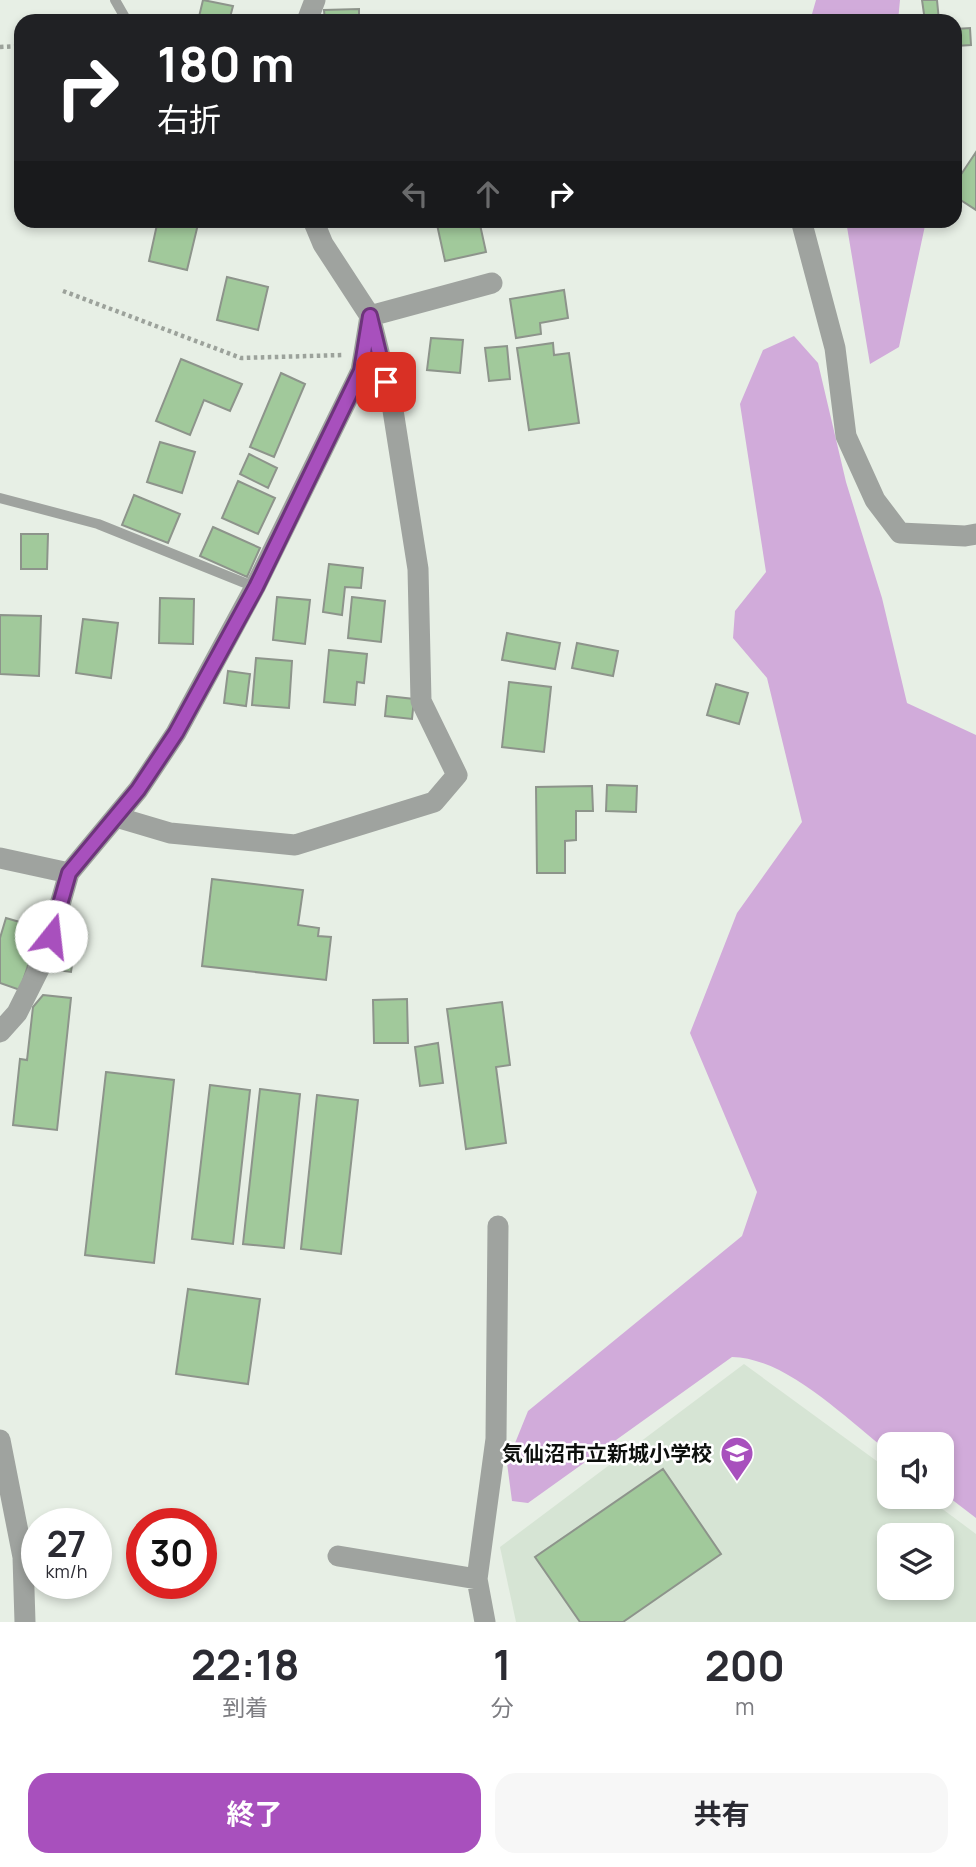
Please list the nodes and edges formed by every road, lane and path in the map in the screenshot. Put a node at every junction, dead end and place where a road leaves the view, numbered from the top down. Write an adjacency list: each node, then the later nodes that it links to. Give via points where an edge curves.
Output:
1 (316, 228): 5 (street)
2 (803, 228): 8 (street, via 835,348 846,436 875,500 900,533)
3 (492, 283): 5 (street)
4 (63, 291): 6 (path, via 241,358)
5 (370, 316): 6 (street); 10 (street, via 392,404 418,569 421,701 457,775 434,802 295,845 170,833)
6 (365, 354): 9 (street, via 361,371)
7 (0, 498): 9 (lane, via 98,524)
8 (976, 534)
9 (256, 587): 10 (street, via 176,733)
10 (116, 817): 12 (street)
11 (0, 858): 12 (street)
12 (69, 873): 13 (street, via 45,957 17,1013)
13 (0, 1032)
14 (498, 1226): 17 (street, via 496,1439)
15 (0, 1440): 18 (street)
16 (338, 1556): 17 (street)
17 (478, 1580): 19 (street)
18 (31, 1619)
19 (485, 1622)

